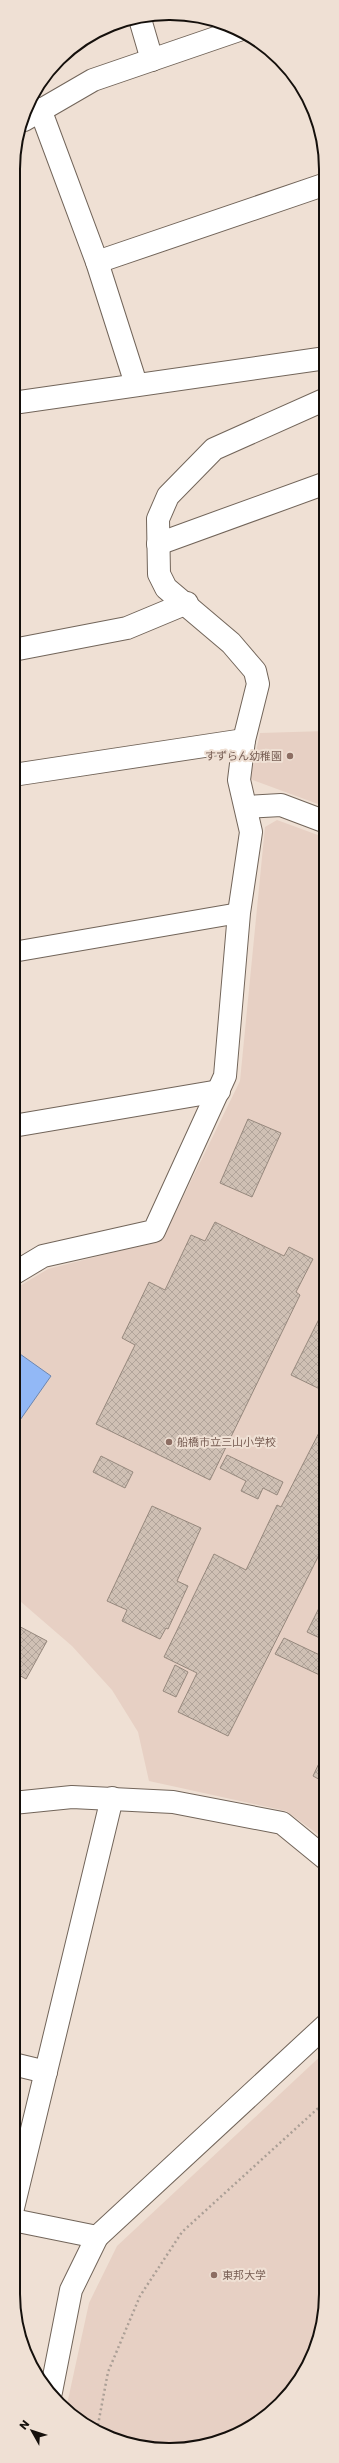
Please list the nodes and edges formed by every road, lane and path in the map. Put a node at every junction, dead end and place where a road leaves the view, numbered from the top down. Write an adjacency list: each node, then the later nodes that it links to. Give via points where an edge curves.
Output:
1 (141, 23): 3 (street)
2 (231, 33): 3 (street)
3 (152, 60): 4 (street, via 93,80)
4 (32, 114): 6 (street)
5 (319, 186): 6 (street)
6 (97, 262): 8 (street)
7 (319, 359): 8 (street)
8 (136, 384): 9 (street)
9 (20, 402)
10 (319, 402): 12 (street, via 214,449 168,496 158,519)
11 (319, 486): 12 (street)
12 (158, 544): 13 (street, via 159,574 166,588)
13 (187, 603): 14 (street, via 127,628); 15 (street, via 231,643 255,671 258,684)
14 (20, 649)
15 (244, 740): 16 (street); 17 (street, via 239,780)
16 (20, 774)
17 (247, 807): 18 (street, via 281,805); 19 (street, via 251,832)
18 (319, 819)
19 (239, 913): 20 (lane); 21 (street, via 225,1076)
20 (20, 951)
21 (219, 1091): 22 (street); 23 (street, via 154,1231 43,1256)
22 (20, 1125)
23 (20, 1270)
24 (112, 1798): 25 (street, via 72,1796); 26 (street, via 173,1802 282,1823); 29 (street)
25 (20, 1802)
26 (319, 1853)
27 (319, 2031): 33 (street)
28 (20, 2066): 29 (street)
29 (46, 2072): 31 (street)
30 (319, 2107): 35 (path, via 182,2232 140,2296 108,2372)
31 (20, 2179)
32 (20, 2221): 33 (street)
33 (97, 2237): 34 (street, via 71,2290)
34 (52, 2386)
35 (98, 2425)

